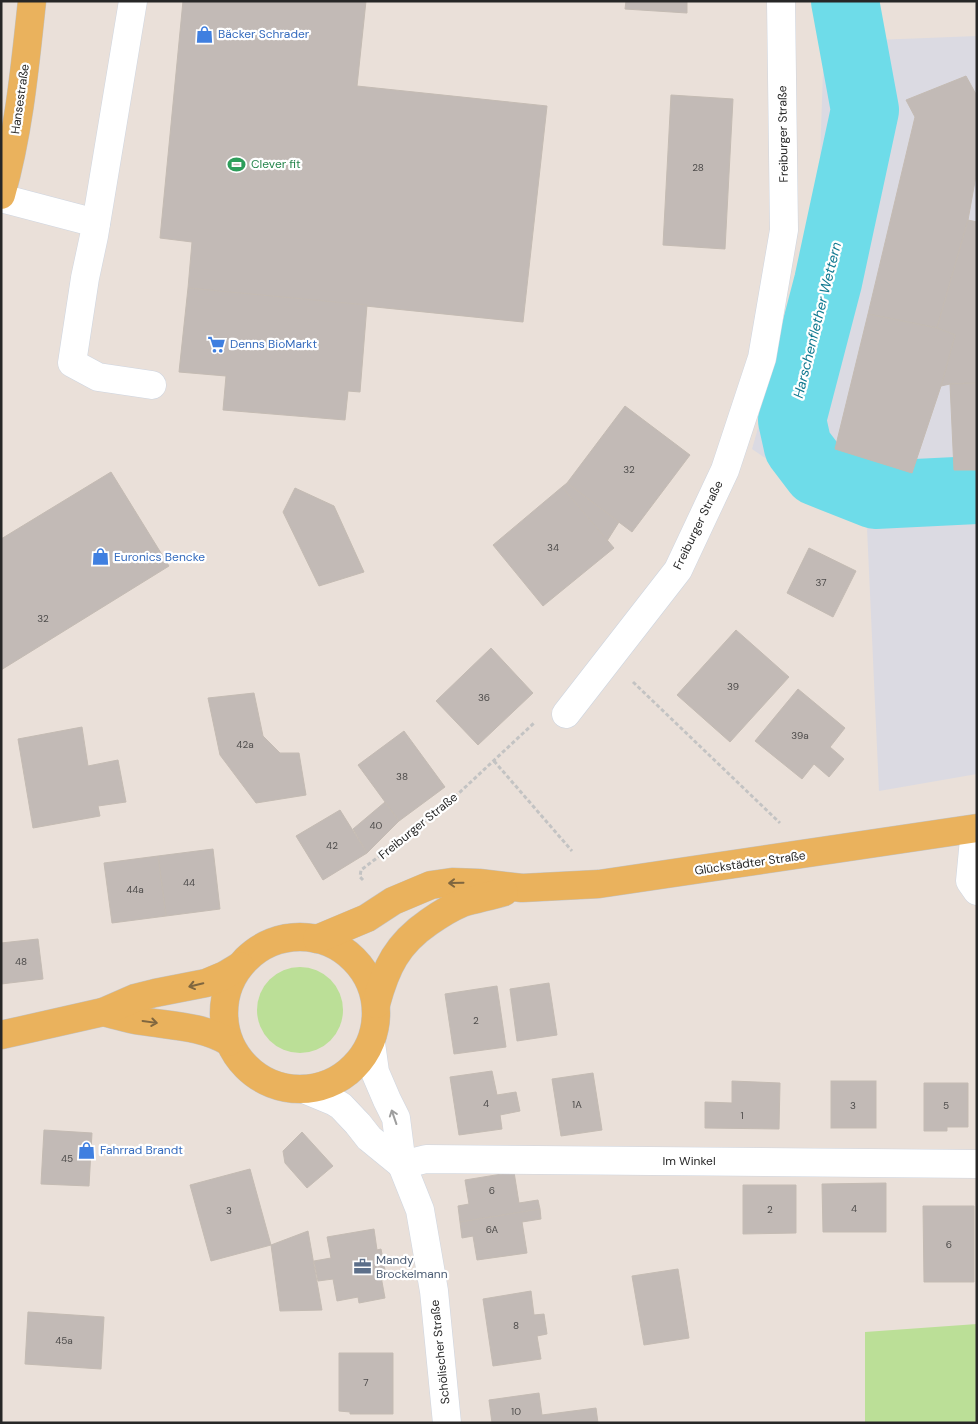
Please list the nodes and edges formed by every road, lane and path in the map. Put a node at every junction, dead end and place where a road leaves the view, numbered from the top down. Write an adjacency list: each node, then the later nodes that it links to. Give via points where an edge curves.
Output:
1 (32, 1): 4 (main road, Hansestraße, via 19,116)
2 (133, 1): 5 (street)
3 (781, 1): 7 (street, Freiburger Straße, via 784,230 762,358 725,470 678,570)
4 (1, 196): 5 (street)
5 (96, 223): 6 (street, via 72,363 98,377)
6 (152, 385)
7 (607, 662): 8 (street, Freiburger Straße); 12 (path, via 632,680 779,821)
8 (566, 714): 9 (path, Freiburger Straße, via 535,723)
9 (494, 761): 11 (path); 15 (path, Freiburger Straße, via 452,799 361,870 360,877)
10 (976, 828): 12 (main road, Glückstädter Straße); 14 (street, via 970,881)
11 (569, 848)
12 (804, 854): 13 (main road, Glückstädter Straße, via 599,884)
13 (522, 888): 15 (main road, Glückstädter Straße, one-way to 15, via 452,882 431,885); 18 (main road, Glückstädter Straße, via 462,903 422,927 400,947 390,963)
14 (977, 891)
15 (385, 907): 16 (main road, Glückstädter Straße, via 367,918)
16 (317, 938): 17 (main road, via 302,936 264,945); 18 (main road, via 339,947 357,962 370,981)
17 (240, 966): 19 (main road, one-way to 19, via 217,979 154,992); 21 (main road, via 225,999 224,1020)
18 (376, 1004): 22 (main road)
19 (103, 1012): 20 (main road); 21 (main road, one-way to 21, via 140,1021 178,1025 207,1032)
20 (1, 1035)
21 (229, 1042): 23 (main road, via 242,1062 259,1077 280,1086)
22 (370, 1042): 23 (main road, via 347,1073 327,1084); 25 (street, Schölischer Straße, one-way to 22, via 396,1118 375,1072)
23 (304, 1089): 25 (street, Schölischer Straße, via 341,1106 369,1138)
24 (977, 1164): 25 (street, Im Winkel, via 426,1159)
25 (402, 1165): 26 (street, Schölischer Straße, via 420,1210 434,1292)
26 (447, 1423)

